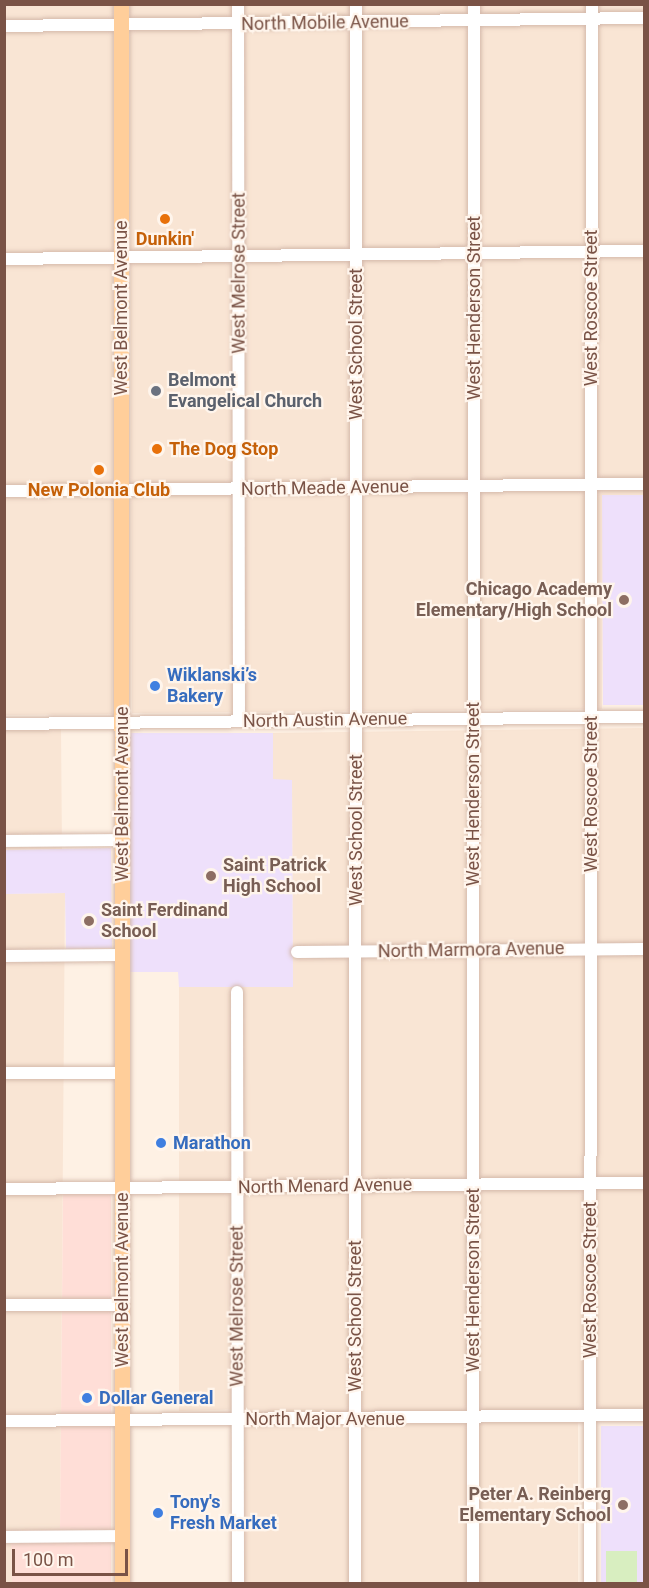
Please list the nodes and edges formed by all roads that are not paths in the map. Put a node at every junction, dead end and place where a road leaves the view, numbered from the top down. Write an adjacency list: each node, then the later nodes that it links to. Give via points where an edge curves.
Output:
1 (121, 4): 12 (main road, West Belmont Avenue)
2 (238, 4): 10 (street, West Melrose Street)
3 (356, 4): 9 (street, West School Street)
4 (474, 4): 8 (street, West Henderson Street)
5 (592, 4): 7 (street, West Roscoe Street)
6 (645, 18): 7 (street, North Mobile Avenue)
7 (592, 19): 8 (street, North Mobile Avenue); 14 (street, West Roscoe Street)
8 (474, 21): 9 (street, North Mobile Avenue); 15 (street, West Henderson Street)
9 (356, 22): 10 (street, North Mobile Avenue); 16 (street, West School Street)
10 (238, 24): 12 (street, North Mobile Avenue); 17 (street, West Melrose Street)
11 (4, 26): 12 (street, North Mobile Avenue)
12 (121, 26): 18 (main road, West Belmont Avenue)
13 (645, 251): 14 (street)
14 (592, 252): 15 (street); 20 (street, West Roscoe Street)
15 (474, 253): 16 (street); 22 (street, West Henderson Street)
16 (356, 255): 17 (street); 23 (street, West School Street)
17 (239, 256): 18 (street); 24 (street, West Melrose Street)
18 (121, 258): 19 (street); 26 (main road, West Belmont Avenue)
19 (4, 259)
20 (591, 484): 21 (street, North Meade Avenue); 22 (street, North Meade Avenue); 27 (street, West Roscoe Street)
21 (645, 484)
22 (473, 486): 23 (street, North Meade Avenue); 29 (street, West Henderson Street)
23 (356, 488): 24 (street, North Meade Avenue); 30 (street, West School Street)
24 (239, 489): 26 (street, North Meade Avenue); 31 (street, West Melrose Street)
25 (4, 491): 26 (street, North Meade Avenue)
26 (122, 491): 32 (main road, West Belmont Avenue)
27 (591, 717): 28 (street, North Austin Avenue); 29 (street, North Austin Avenue); 36 (street, West Roscoe Street)
28 (645, 717)
29 (473, 719): 30 (street, North Austin Avenue); 38 (street, West Henderson Street)
30 (356, 720): 31 (street, North Austin Avenue); 39 (street, West School Street)
31 (239, 722): 32 (street, North Austin Avenue)
32 (122, 723): 33 (street, North Austin Avenue); 35 (main road, West Belmont Avenue)
33 (4, 724)
34 (4, 840): 35 (street)
35 (122, 840): 41 (main road, West Belmont Avenue)
36 (591, 949): 37 (street, North Marmora Avenue); 38 (street, North Marmora Avenue); 46 (street, West Roscoe Street)
37 (645, 949)
38 (473, 950): 39 (street, North Marmora Avenue); 48 (street, West Henderson Street)
39 (356, 951): 40 (street, North Marmora Avenue); 49 (street, West School Street)
40 (297, 952)
41 (122, 955): 42 (street); 45 (main road, West Belmont Avenue)
42 (4, 956)
43 (237, 992): 50 (street, West Melrose Street)
44 (4, 1073): 45 (street)
45 (122, 1073): 51 (main road, West Belmont Avenue)
46 (591, 1183): 47 (street, North Menard Avenue); 48 (street, North Menard Avenue); 55 (street, West Roscoe Street)
47 (645, 1183)
48 (473, 1184): 49 (street, North Menard Avenue); 57 (street, West Henderson Street)
49 (356, 1186): 50 (street, North Menard Avenue); 58 (street, West School Street)
50 (237, 1187): 51 (street, North Menard Avenue); 59 (street, West Melrose Street)
51 (122, 1188): 52 (street, North Menard Avenue); 54 (main road, West Belmont Avenue)
52 (4, 1189)
53 (4, 1305): 54 (street)
54 (122, 1305): 60 (main road, West Belmont Avenue)
55 (590, 1416): 56 (street, North Major Avenue); 57 (street, North Major Avenue); 68 (street, West Roscoe Street)
56 (645, 1416)
57 (473, 1417): 58 (street, North Major Avenue); 67 (street, West Henderson Street)
58 (355, 1418): 59 (street, North Major Avenue); 66 (street, West School Street)
59 (238, 1419): 60 (street, North Major Avenue); 65 (street, West Melrose Street)
60 (122, 1420): 61 (street, North Major Avenue); 62 (main road, West Belmont Avenue)
61 (4, 1421)
62 (122, 1536): 63 (street); 64 (main road, West Belmont Avenue)
63 (4, 1537)
64 (122, 1584)
65 (238, 1584)
66 (355, 1584)
67 (473, 1584)
68 (590, 1584)

